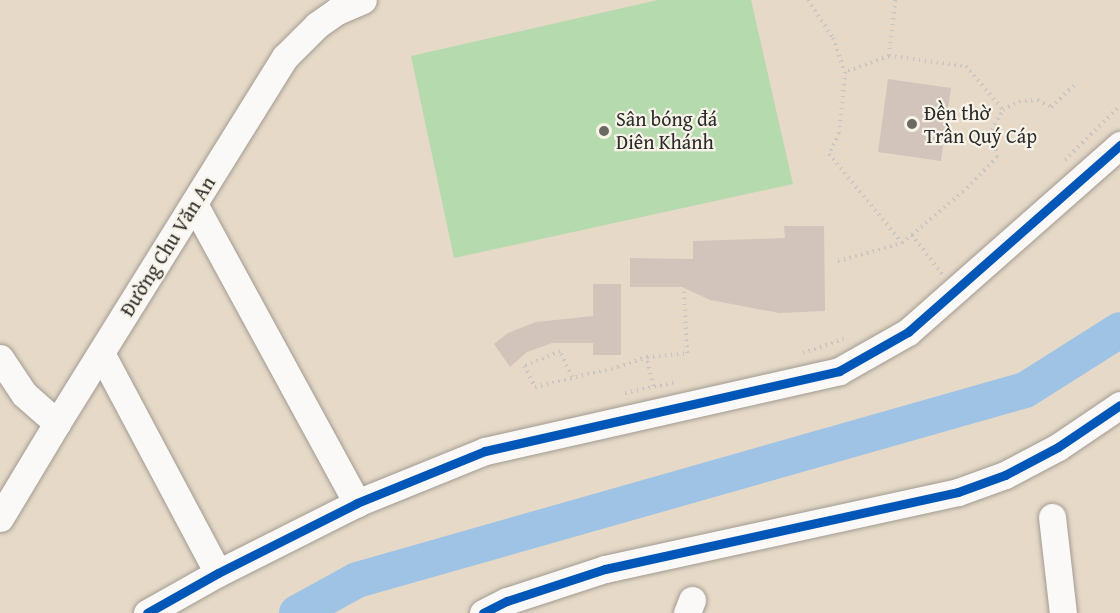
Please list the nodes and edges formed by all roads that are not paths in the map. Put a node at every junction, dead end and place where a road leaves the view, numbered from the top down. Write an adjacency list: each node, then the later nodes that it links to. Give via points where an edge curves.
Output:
1 (363, 0): 3 (street, Đường Chu Văn An, via 337,10 285,57)
2 (1120, 145): 8 (street, via 908,332 839,371 485,451)
3 (194, 204): 4 (street, Đường Chu Văn An); 8 (street)
4 (101, 353): 7 (street, Đường Chu Văn An); 11 (street)
5 (0, 358): 7 (street, via 24,394)
6 (1120, 405): 13 (street, via 1058,447 1005,475 958,492 605,569 507,601)
7 (57, 423): 10 (street, Đường Chu Văn An)
8 (357, 503): 11 (street)
9 (1052, 517): 14 (street)
10 (0, 518)
11 (218, 573): 12 (street)
12 (147, 613)
13 (483, 613)
14 (1063, 613)

